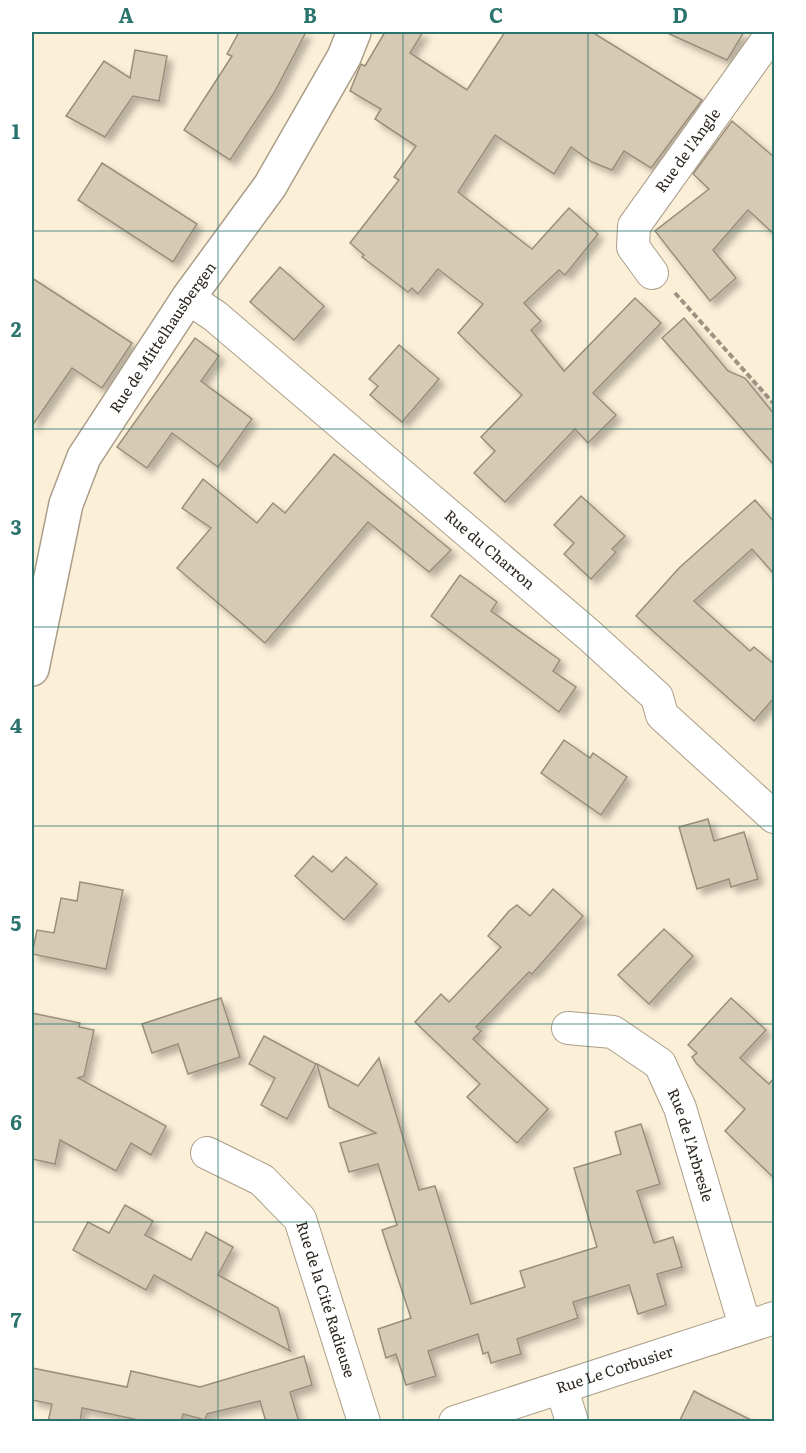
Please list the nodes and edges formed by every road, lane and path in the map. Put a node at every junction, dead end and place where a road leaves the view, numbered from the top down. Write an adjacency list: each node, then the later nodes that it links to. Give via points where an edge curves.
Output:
1 (354, 32): 4 (street, Rue de Mittelhausbergen, via 344,57 270,186)
2 (773, 32): 3 (street, Rue de l'Angle, via 634,226 633,247)
3 (652, 273): 5 (path, via 683,300)
4 (188, 298): 6 (street, Rue de Mittelhausbergen, via 84,457 66,504); 7 (street, Rue du Charron, via 215,316 589,634 657,697 662,715)
5 (774, 404)
6 (32, 669)
7 (774, 817)
8 (568, 1028): 10 (street, Rue de l'Arbresle, via 613,1032 660,1064)
9 (207, 1153): 12 (street, Rue de la Cité Radieuse, via 262,1180 300,1219)
10 (760, 1322): 11 (street, Rue Le Corbusier)
11 (562, 1389): 13 (street, Rue Le Corbusier); 14 (street)
12 (364, 1422)
13 (455, 1422)
14 (572, 1422)

